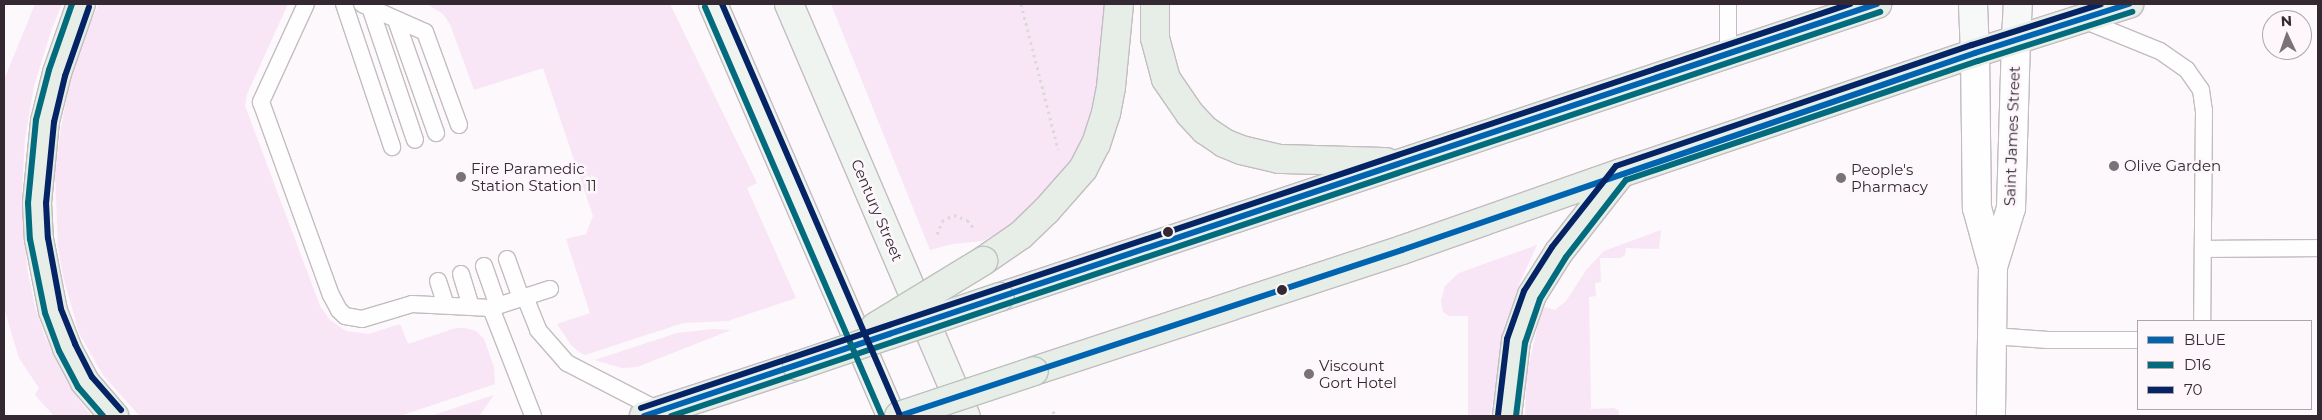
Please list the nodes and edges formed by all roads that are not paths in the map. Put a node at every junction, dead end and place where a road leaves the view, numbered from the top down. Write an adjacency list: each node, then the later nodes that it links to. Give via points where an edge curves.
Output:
1 (81, 4): 42 (highway, via 57,72 45,121 38,193 39,239 53,310 67,348 85,382)
2 (306, 4): 34 (lane, via 261,102 331,295 339,310 352,319 374,318 412,304)
3 (344, 4): 22 (lane)
4 (714, 4): 44 (main road)
5 (789, 4): 46 (main road, Century Street)
6 (1119, 4): 40 (highway, bridge, via 1106,113 1096,144 1083,169 1021,235)
7 (1155, 4): 23 (highway, via 1155,38 1166,80 1190,114 1224,143 1279,158)
8 (1728, 4): 18 (lane)
9 (1877, 4): 18 (highway)
10 (1974, 4): 17 (main road, Saint James Street)
11 (2018, 4): 16 (main road, Saint James Street)
12 (2129, 4): 14 (highway)
13 (366, 6): 15 (lane); 21 (lane)
14 (2081, 19): 16 (highway); 26 (lane, via 2160,51 2187,70 2201,90 2204,111)
15 (396, 20): 19 (lane, via 425,32); 20 (lane)
16 (2016, 40): 17 (highway); 29 (street, Saint James Street, via 2011,208)
17 (1975, 53): 24 (highway); 29 (street, Saint James Street, via 1977,208)
18 (1728, 55): 23 (highway)
19 (459, 125)
20 (436, 133)
21 (415, 140)
22 (392, 147)
23 (1405, 162): 40 (highway, bridge)
24 (1621, 173): 45 (highway, bridge, via 1392,253); 47 (highway, via 1554,259 1532,295 1516,342)
25 (2318, 248): 26 (lane)
26 (2204, 249): 37 (lane)
27 (507, 259): 33 (lane)
28 (484, 266): 36 (lane)
29 (1993, 267): 38 (street, Saint James Street)
30 (461, 274): 35 (lane)
31 (438, 281): 34 (lane)
32 (550, 289): 33 (lane)
33 (524, 297): 36 (lane); 41 (lane, via 538,330 567,363)
34 (446, 305): 35 (lane)
35 (472, 307): 36 (lane)
36 (495, 307): 43 (lane)
37 (2202, 320)
38 (1992, 336): 39 (lane); 48 (street, Saint James Street)
39 (2137, 340)
40 (832, 353): 41 (highway, bridge)
41 (652, 414)
42 (114, 416)
43 (533, 416)
44 (891, 416)
45 (899, 416)
46 (966, 416)
47 (1507, 416)
48 (1990, 416)

